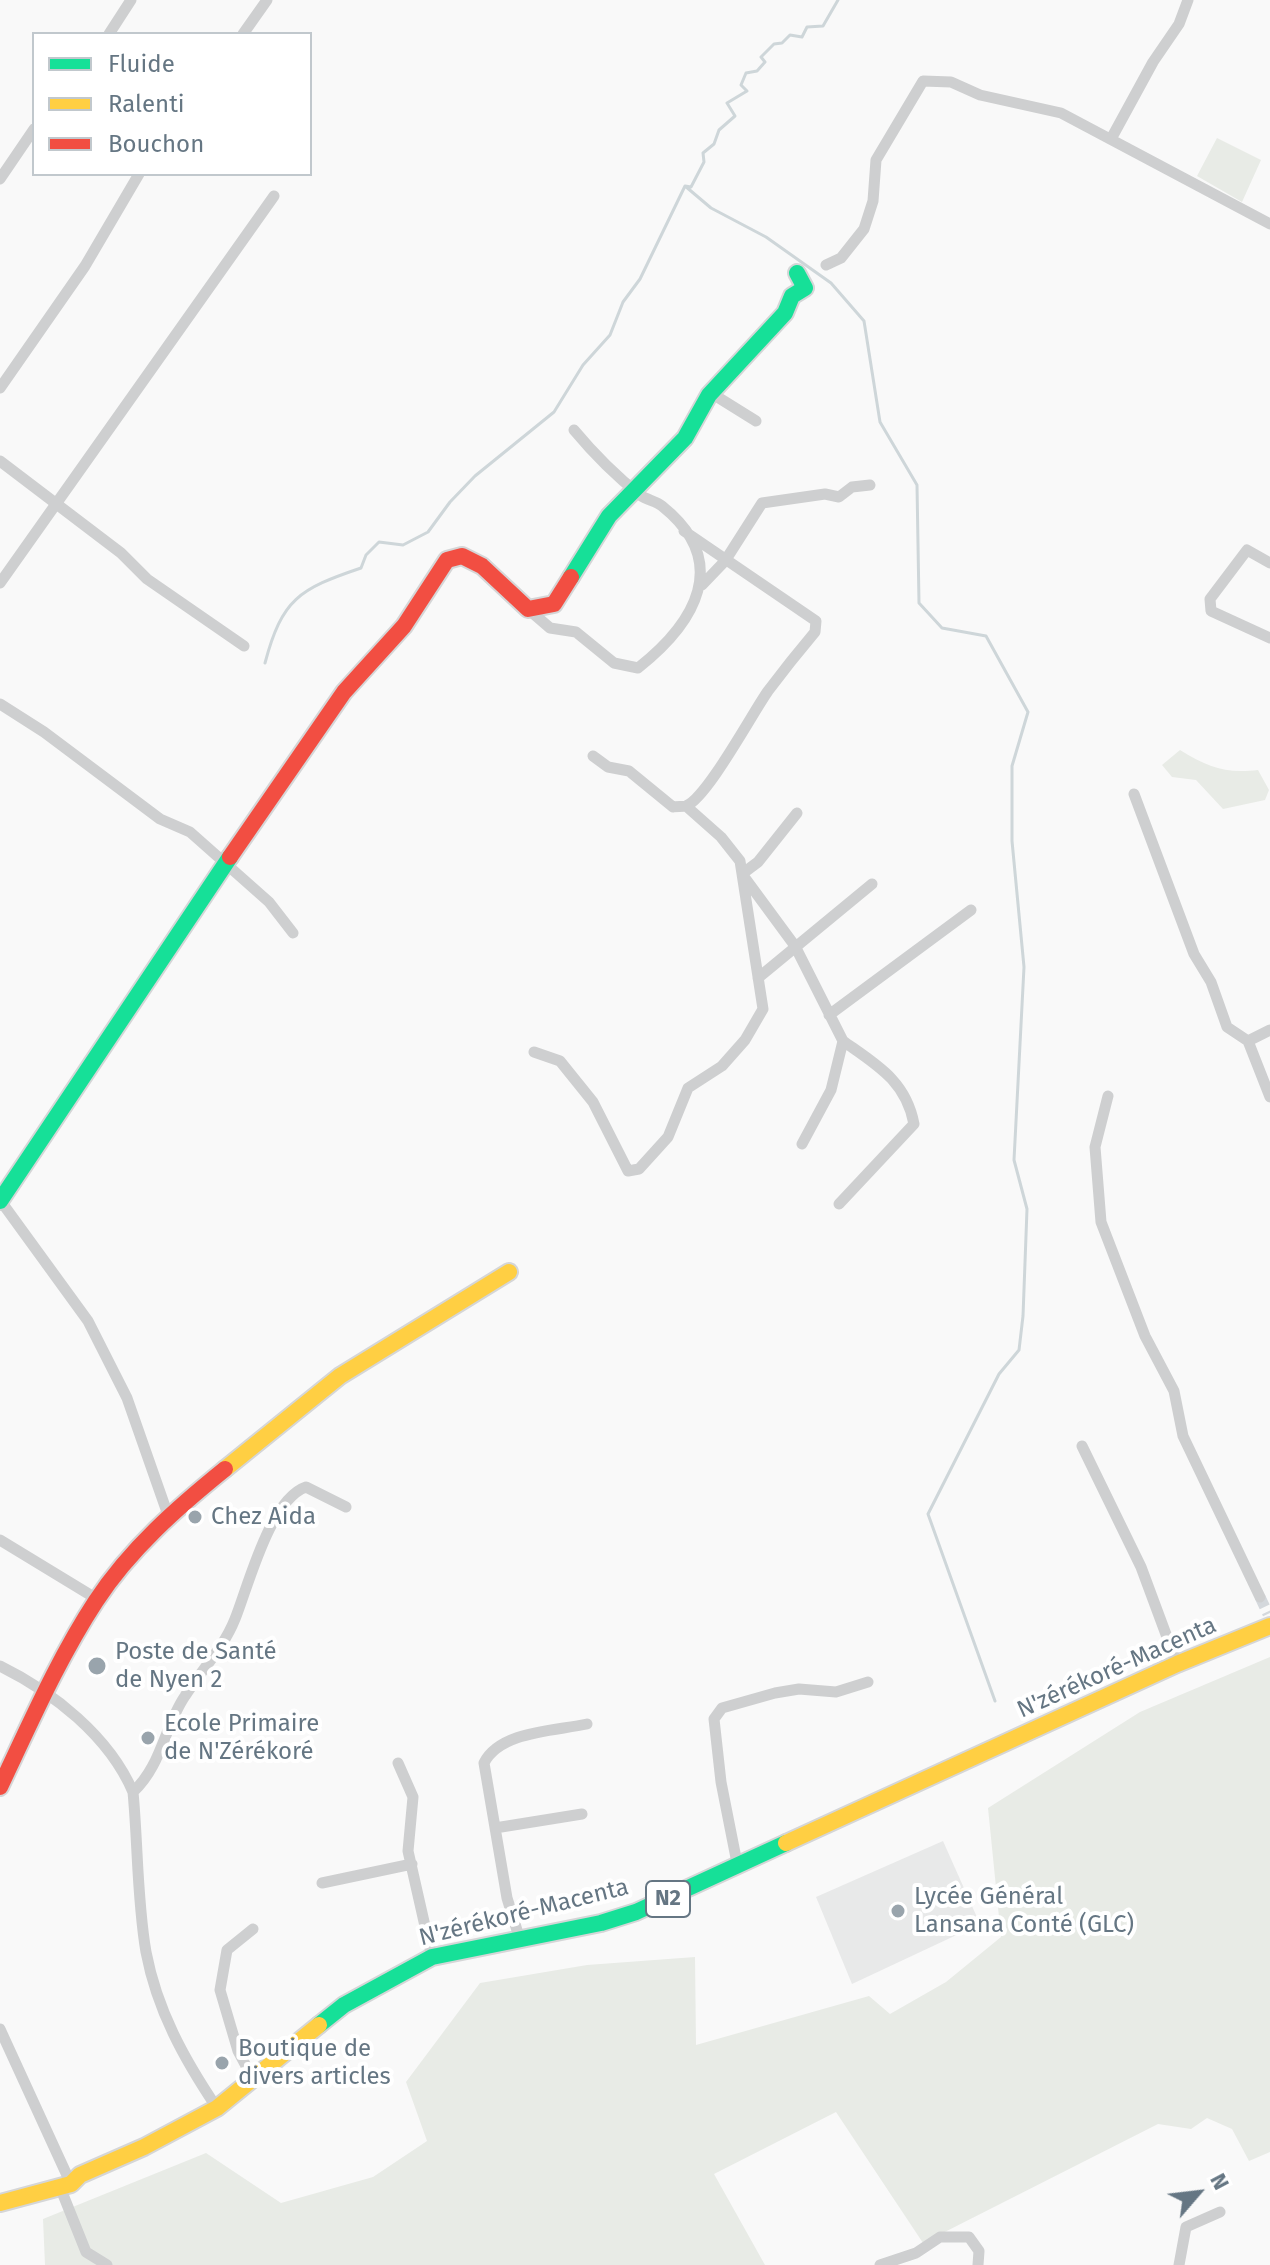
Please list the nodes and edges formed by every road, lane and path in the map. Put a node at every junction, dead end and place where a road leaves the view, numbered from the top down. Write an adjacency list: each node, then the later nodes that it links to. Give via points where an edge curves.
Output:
1 (131, 0): 4 (street)
2 (267, 0): 5 (street)
3 (1188, 0): 7 (street)
4 (110, 32)
5 (244, 32)
6 (32, 132): 9 (street)
7 (1111, 139): 11 (street); 12 (street, via 1061,113 980,95 951,82 923,81 876,160 873,201 864,229 841,258)
8 (138, 176): 14 (street, via 99,244)
9 (0, 179)
10 (274, 196): 21 (street)
11 (1270, 224)
12 (826, 265)
13 (797, 273): 15 (main road, via 805,288 792,296 785,313)
14 (0, 388)
15 (711, 393): 16 (street); 20 (main road, via 685,438)
16 (756, 421)
17 (574, 430): 20 (street)
18 (0, 461): 21 (street)
19 (870, 485): 23 (street, via 852,487 839,497 825,494 762,503)
20 (634, 490): 22 (street, via 661,505); 27 (main road, via 609,516 554,604)
21 (55, 502): 25 (street); 29 (street, via 147,579)
22 (684, 531): 23 (street); 26 (street, via 701,558)
23 (725, 561): 26 (street); 33 (street, via 816,621 815,632)
24 (1270, 563): 28 (street, via 1247,550 1210,599 1211,611)
25 (0, 583)
26 (702, 585): 27 (street, via 679,628 638,668 614,663 576,632 550,628)
27 (528, 609): 35 (main road, via 482,566 462,556 447,560 404,626 344,692)
28 (1270, 638)
29 (244, 646)
30 (0, 704): 35 (street)
31 (593, 756): 33 (street, via 608,767 629,771 673,807)
32 (1134, 794): 45 (street, via 1227,1027)
33 (686, 806): 36 (street, via 721,837 740,861)
34 (797, 813): 36 (street)
35 (226, 860): 39 (street); 50 (main road)
36 (742, 874): 40 (street); 41 (street)
37 (872, 884): 40 (street)
38 (971, 910): 42 (street)
39 (293, 933)
40 (795, 946): 41 (street); 42 (street)
41 (758, 978): 46 (street, via 763,1009 745,1040 722,1066 688,1088 668,1137 639,1169 628,1171 593,1102 560,1061)
42 (829, 1015): 44 (street)
43 (1270, 1030): 45 (street)
44 (843, 1041): 49 (street, via 831,1090); 51 (street, via 896,1079 910,1102 914,1124)
45 (1248, 1041): 48 (street)
46 (534, 1052)
47 (1108, 1096): 57 (street, via 1095,1147 1101,1222 1145,1336 1174,1391 1183,1436)
48 (1270, 1097)
49 (802, 1144)
50 (0, 1201): 55 (street, via 88,1321 127,1398)
51 (839, 1204)
52 (509, 1272): 55 (main road, via 340,1376)
53 (1082, 1446): 60 (street, via 1141,1567)
54 (346, 1507): 67 (street, via 306,1487 294,1494 254,1561 217,1655 186,1694 150,1776)
55 (168, 1515): 58 (main road)
56 (0, 1540): 58 (street)
57 (1260, 1597)
58 (97, 1599): 63 (main road)
59 (1269, 1620): 60 (main road, N'zérékoré-Macenta / N2)
60 (1177, 1664): 71 (main road, N'zérékoré-Macenta / N2)
61 (0, 1666): 63 (street)
62 (868, 1682): 71 (street, via 836,1692 775,1693 722,1708 714,1719)
63 (46, 1691): 66 (main road); 67 (street, via 79,1720 126,1775)
64 (587, 1724): 69 (street, via 503,1742 490,1751 484,1763)
65 (398, 1763): 70 (street, via 413,1797 408,1851)
66 (0, 1786)
67 (133, 1792): 78 (street, via 142,1914 155,1987 186,2061)
68 (582, 1814): 69 (street)
69 (495, 1828): 74 (street)
70 (412, 1864): 72 (street); 75 (street)
71 (738, 1869): 74 (main road, N'zérékoré-Macenta / N2, via 636,1912)
72 (322, 1883)
73 (253, 1929): 77 (street, via 227,1950 220,1990 238,2051)
74 (520, 1940): 75 (main road, N'zérékoré-Macenta / N2)
75 (432, 1957): 77 (main road, N'zérékoré-Macenta / N2, via 344,2005)
76 (0, 2029): 79 (street)
77 (253, 2079): 78 (main road, N'zérékoré-Macenta / N2)
78 (217, 2108): 79 (main road, N'zérékoré-Macenta / N2)
79 (70, 2180): 80 (main road, N'zérékoré-Macenta / N2); 81 (main road, N'zérékoré-Macenta / N2); 83 (street, via 86,2252)
80 (0, 2194)
81 (0, 2203)
82 (1220, 2212): 86 (street, via 1186,2227)
83 (107, 2265)
84 (880, 2265): 85 (street, via 916,2253 940,2237 969,2237 979,2251)
85 (978, 2265)
86 (1179, 2265)

